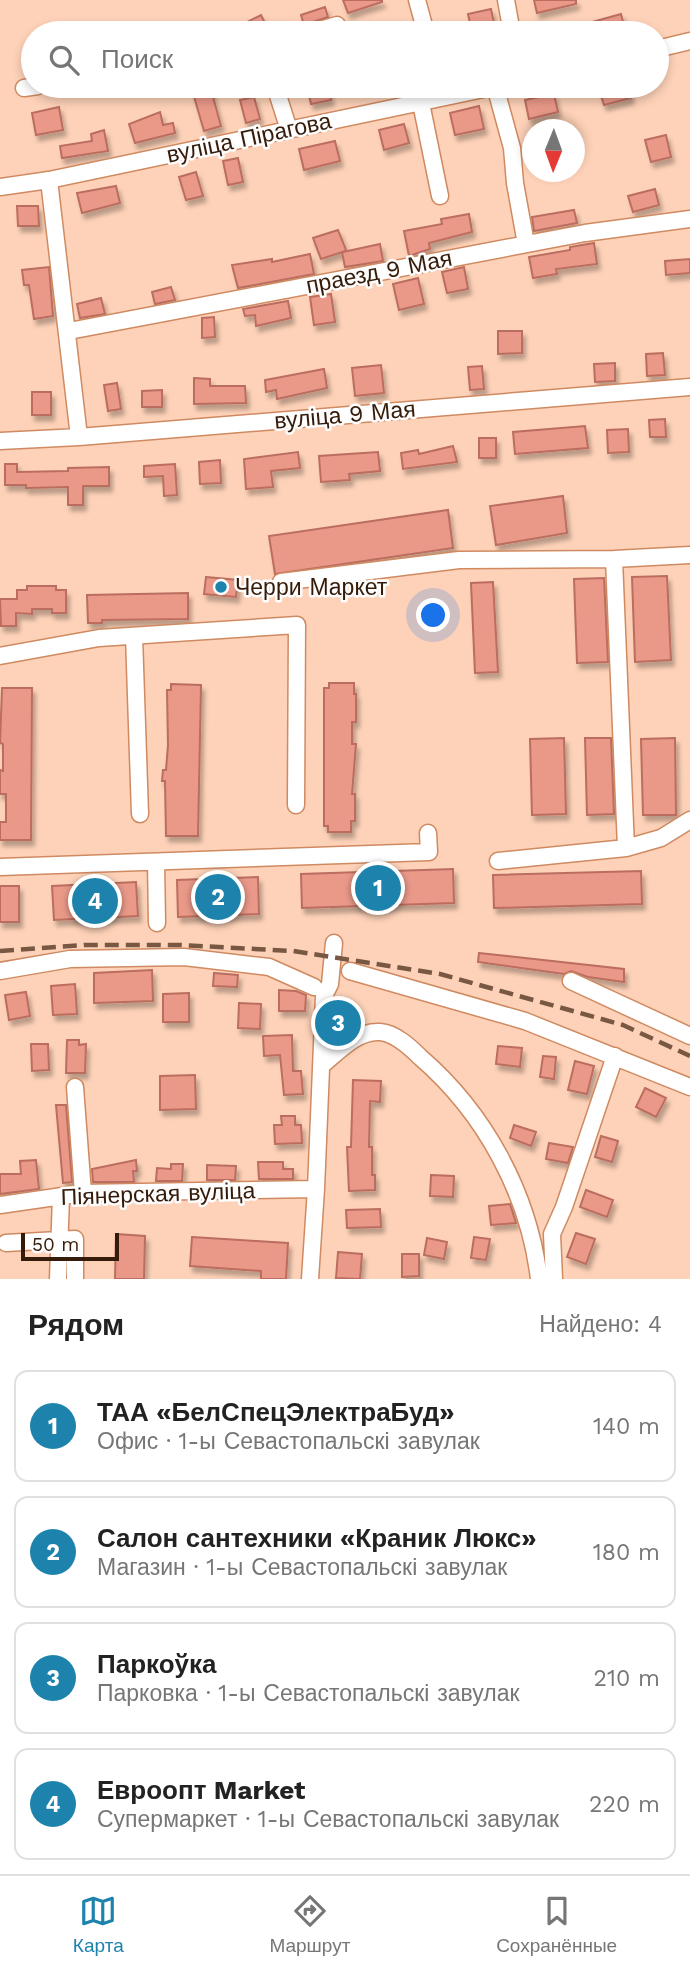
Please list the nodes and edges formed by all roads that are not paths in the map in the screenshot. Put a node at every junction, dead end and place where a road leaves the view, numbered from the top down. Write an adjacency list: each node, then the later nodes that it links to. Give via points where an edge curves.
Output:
1 (417, 0): 3 (street)
2 (506, 0): 4 (street)
3 (423, 21)
4 (510, 21)
5 (690, 41): 6 (street)
6 (669, 46)
7 (279, 98): 11 (street)
8 (430, 98): 10 (street, вуліца Пірагова)
9 (499, 98): 16 (street, via 512,148)
10 (421, 103): 11 (street, вуліца Пірагова); 14 (street)
11 (289, 130): 12 (street, вуліца Пірагова)
12 (49, 180): 13 (street, вуліца Пірагова); 17 (street)
13 (0, 187)
14 (440, 197)
15 (690, 219): 16 (street, праезд 9 Мая)
16 (526, 244): 17 (street, праезд 9 Мая)
17 (68, 331): 19 (street)
18 (690, 387): 19 (street, вуліца 9 Мая)
19 (79, 437): 20 (street, вуліца 9 Мая)
20 (0, 441)
21 (690, 555): 22 (street)
22 (614, 559): 23 (street, via 459,560); 30 (street)
23 (281, 582)
24 (134, 636): 25 (street); 26 (street, via 297,625); 27 (street)
25 (0, 656)
26 (296, 805)
27 (140, 814)
28 (690, 820): 30 (street, via 661,838)
29 (428, 833): 32 (street, via 429,852)
30 (626, 848): 31 (street)
31 (498, 861)
32 (156, 862): 33 (street); 34 (street)
33 (0, 867)
34 (157, 923)
35 (334, 943): 39 (street, via 330,984)
36 (0, 971): 39 (street, via 70,959 184,957 269,967)
37 (350, 971): 41 (street, via 524,1021)
38 (571, 981): 40 (street)
39 (319, 991): 42 (street)
40 (690, 1036)
41 (615, 1056): 44 (street); 55 (street, via 552,1234)
42 (321, 1066): 45 (street); 54 (street, via 355,1038 377,1032 392,1035 435,1069 460,1097 505,1166 529,1227)
43 (75, 1087): 46 (street)
44 (690, 1087)
45 (316, 1189): 46 (street, Піянерская вуліца); 53 (street)
46 (83, 1193): 47 (street, Піянерская вуліца)
47 (61, 1197): 48 (street, Піянерская вуліца); 49 (street)
48 (0, 1205)
49 (60, 1239): 50 (street); 51 (street); 52 (street, via 75,1239)
50 (6, 1244)
51 (58, 1279)
52 (75, 1279)
53 (310, 1279)
54 (539, 1279)
55 (554, 1279)

